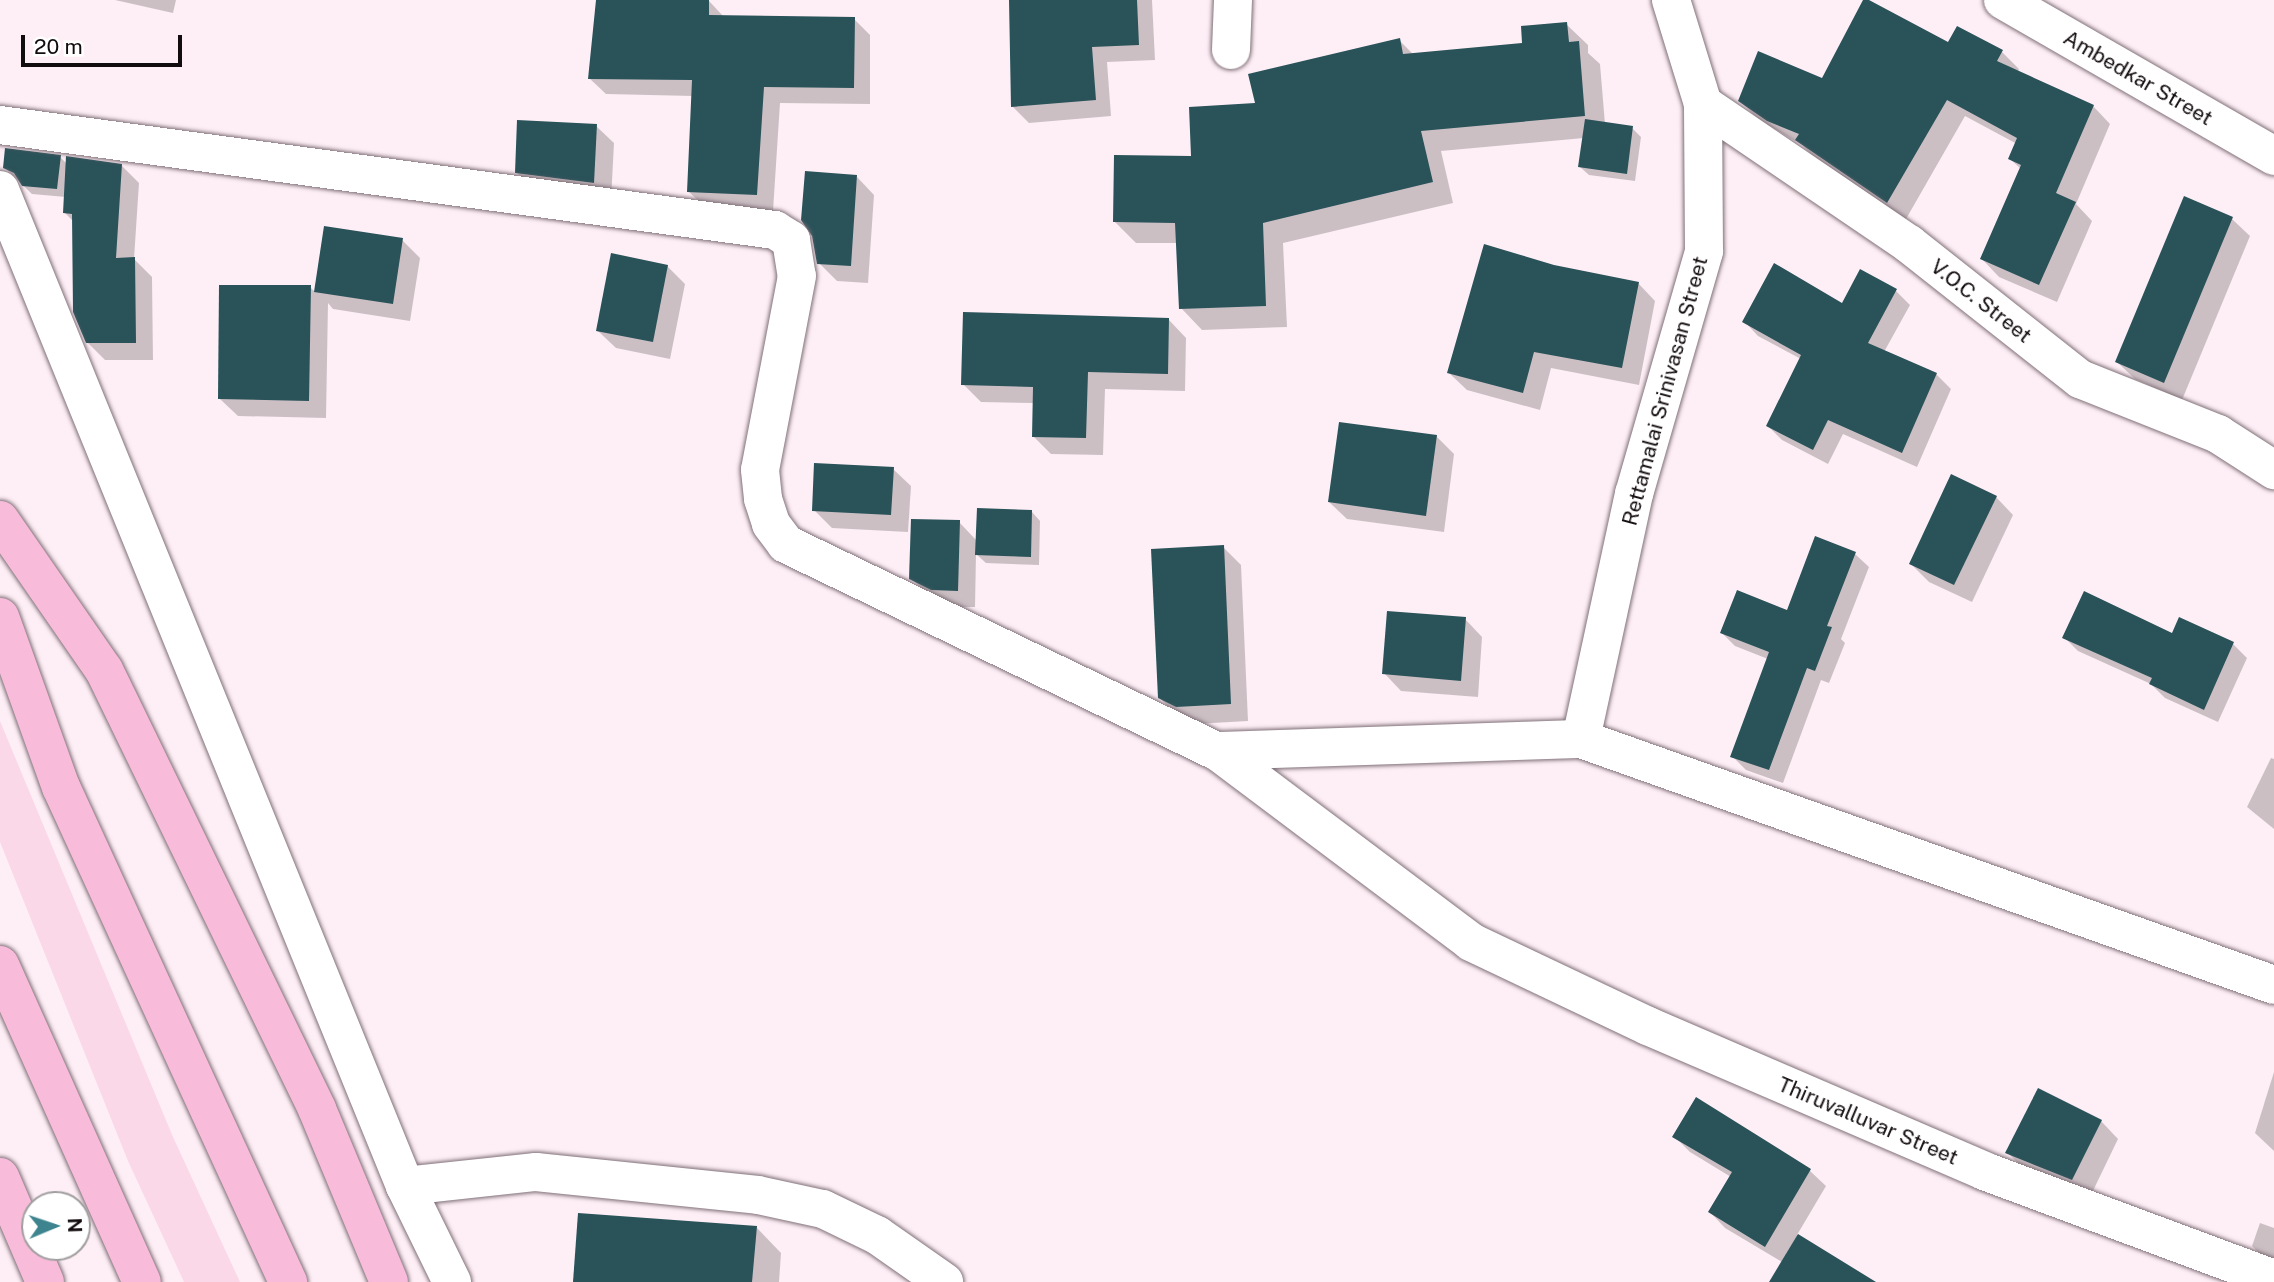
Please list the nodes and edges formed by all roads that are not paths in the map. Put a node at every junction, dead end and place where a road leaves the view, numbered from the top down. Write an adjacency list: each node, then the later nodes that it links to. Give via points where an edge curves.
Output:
1 (1233, 0): 4 (street)
2 (1671, 0): 5 (street, Rettamalai Srinivasan Street)
3 (2003, 0): 7 (street, Ambedkar Street)
4 (1231, 50)
5 (1703, 104): 9 (street, V.O.C. Street, via 1909,244 2080,379 2218,434); 12 (street, Rettamalai Srinivasan Street, via 1703,251 1634,494)
6 (0, 125): 13 (street, Thiruvalluvar Street, via 775,230 791,240 797,276 760,470 771,524 786,544)
7 (2274, 156)
8 (0, 190): 17 (street)
9 (2274, 470)
10 (0, 520): 22 (highway, via 104,670 317,1109)
11 (0, 617): 21 (highway, via 61,787)
12 (1581, 739): 13 (street); 15 (street)
13 (1217, 751): 18 (street, Thiruvalluvar Street, via 1471,942 1648,1027 1971,1166)
14 (0, 965): 20 (highway)
15 (2274, 985)
16 (0, 1177): 19 (highway)
17 (405, 1186): 23 (street); 24 (street, via 536,1172 758,1195 823,1209 877,1235)
18 (2274, 1279)
19 (44, 1282)
20 (142, 1282)
21 (288, 1282)
22 (389, 1282)
23 (452, 1282)
24 (944, 1282)

